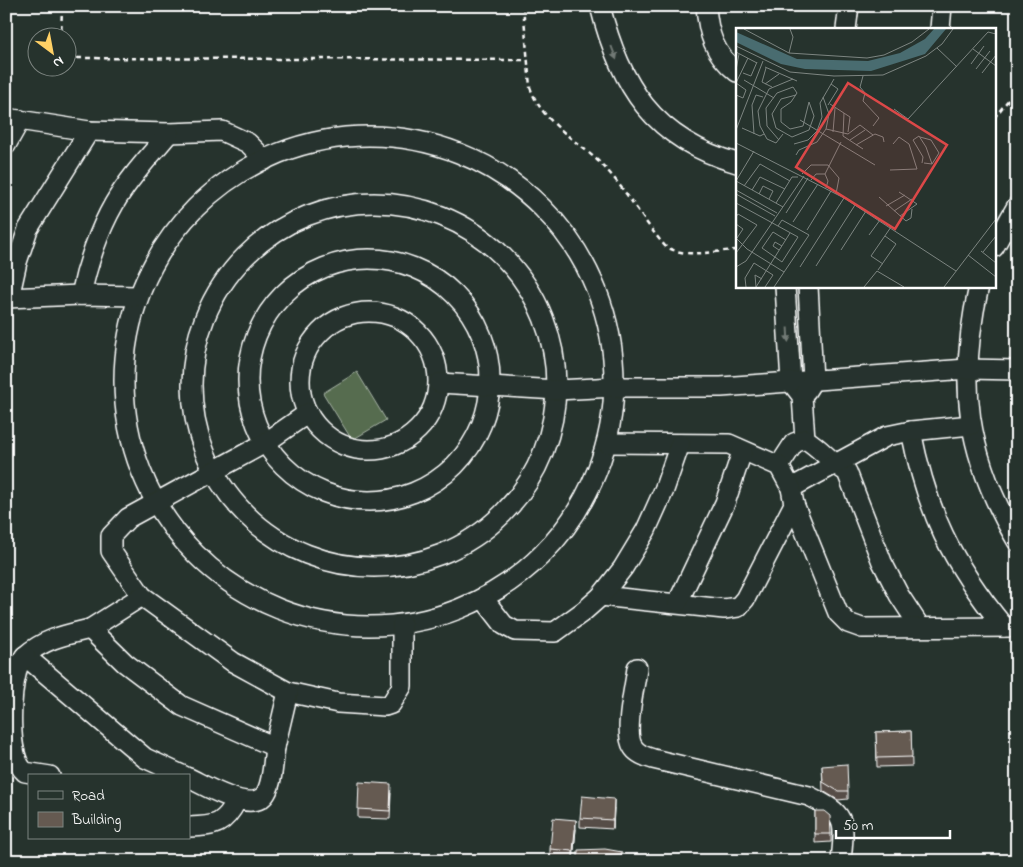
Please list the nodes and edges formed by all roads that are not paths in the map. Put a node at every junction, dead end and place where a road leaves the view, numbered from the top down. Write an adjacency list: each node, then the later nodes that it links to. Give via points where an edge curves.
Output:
1 (600, 6): 13 (street, one-way to 13, via 618,62 653,118 710,154)
2 (706, 6): 7 (street, via 709,33 716,49)
3 (849, 6): 5 (street)
4 (942, 6): 6 (street)
5 (846, 28)
6 (940, 28)
7 (736, 71)
8 (13, 119): 9 (street); 11 (street)
9 (89, 131): 10 (street); 21 (street, via 28,229)
10 (169, 133): 12 (street, via 222,132 248,143); 19 (street, via 114,205)
11 (6, 145)
12 (265, 160): 20 (street, via 230,179 205,198 164,245); 27 (street, via 316,141 380,136 442,146 500,172 549,213 586,264 608,323)
13 (736, 163)
14 (1017, 206): 15 (street)
15 (996, 243)
16 (786, 288): 28 (street, one-way to 28)
17 (808, 288): 24 (street)
18 (980, 288): 22 (street, via 970,326)
19 (81, 295): 20 (street); 21 (street)
20 (138, 296): 42 (street, via 127,335 123,370 124,406 130,441)
21 (8, 298)
22 (966, 369): 23 (street); 24 (street); 31 (street)
23 (1017, 370)
24 (813, 380): 28 (street)
25 (439, 382): 26 (street); 30 (street, via 434,406 426,421 399,444 382,449 347,447 324,434); 30 (street, via 434,354 413,327 382,313 348,315 319,334 302,363 302,397)
26 (491, 384): 29 (street); 34 (street, via 484,420 471,447 450,470 425,488 397,498 366,501 336,497 308,485 284,467); 34 (street, via 491,367 478,324 450,288 431,275 403,264 365,259 342,262 300,280 273,307 257,333 249,370 249,400)
27 (615, 386): 28 (street); 29 (street); 35 (street)
28 (797, 389): 33 (street)
29 (557, 390): 40 (street, via 553,424 542,456 526,486 505,512 479,534 449,551 417,562 384,568 350,566 317,559 286,546 258,527 234,504); 40 (street, via 551,337 542,312 519,274 494,247 473,231 424,209 388,204 344,205 292,222 269,236 236,266 215,296 198,337 191,372 195,426)
30 (308, 413): 34 (street)
31 (971, 424): 32 (street); 43 (street, via 981,467 997,508)
32 (911, 431): 38 (street, via 875,441); 50 (street, via 919,474 933,516 952,556 976,593)
33 (805, 439): 38 (street, via 816,445); 39 (street, via 794,443)
34 (265, 443): 40 (street)
35 (607, 443): 36 (street); 46 (street, via 593,481 568,523 548,548 518,576)
36 (680, 444): 37 (street, via 729,444); 45 (street, via 646,530)
37 (742, 452): 39 (street); 47 (street, via 725,503)
38 (834, 464): 41 (street); 49 (street, via 847,472 882,562)
39 (779, 466): 41 (street)
40 (212, 472): 42 (street)
41 (792, 496): 47 (street, via 745,599 738,607 724,609); 49 (street, via 838,613 848,623 862,628)
42 (152, 504): 44 (street, via 128,518 111,536 111,552); 48 (street, via 197,558 250,597 312,620 344,625)
43 (1017, 541)
44 (142, 596): 51 (street); 54 (street, via 233,662)
45 (601, 596): 46 (street, via 555,632 530,633 514,631 504,625); 47 (street)
46 (484, 598): 48 (street, via 448,613)
47 (678, 602)
48 (402, 624): 54 (street, via 402,686 391,704 338,703)
49 (920, 627): 50 (street)
50 (1010, 627)
51 (90, 629): 52 (street, via 51,639); 55 (street, via 124,664 182,706)
52 (25, 656): 56 (street, via 17,667 12,706 15,754 25,772); 57 (street, via 145,758)
53 (637, 668): 61 (street, via 628,732 632,747 653,759 809,796 830,806 845,828)
54 (288, 692): 55 (street)
55 (275, 747): 59 (street, via 267,791 261,799 253,802)
56 (38, 774)
57 (180, 774)
58 (190, 778): 59 (street)
59 (237, 800): 60 (street, via 230,814 218,824)
60 (190, 827)
61 (841, 861)

